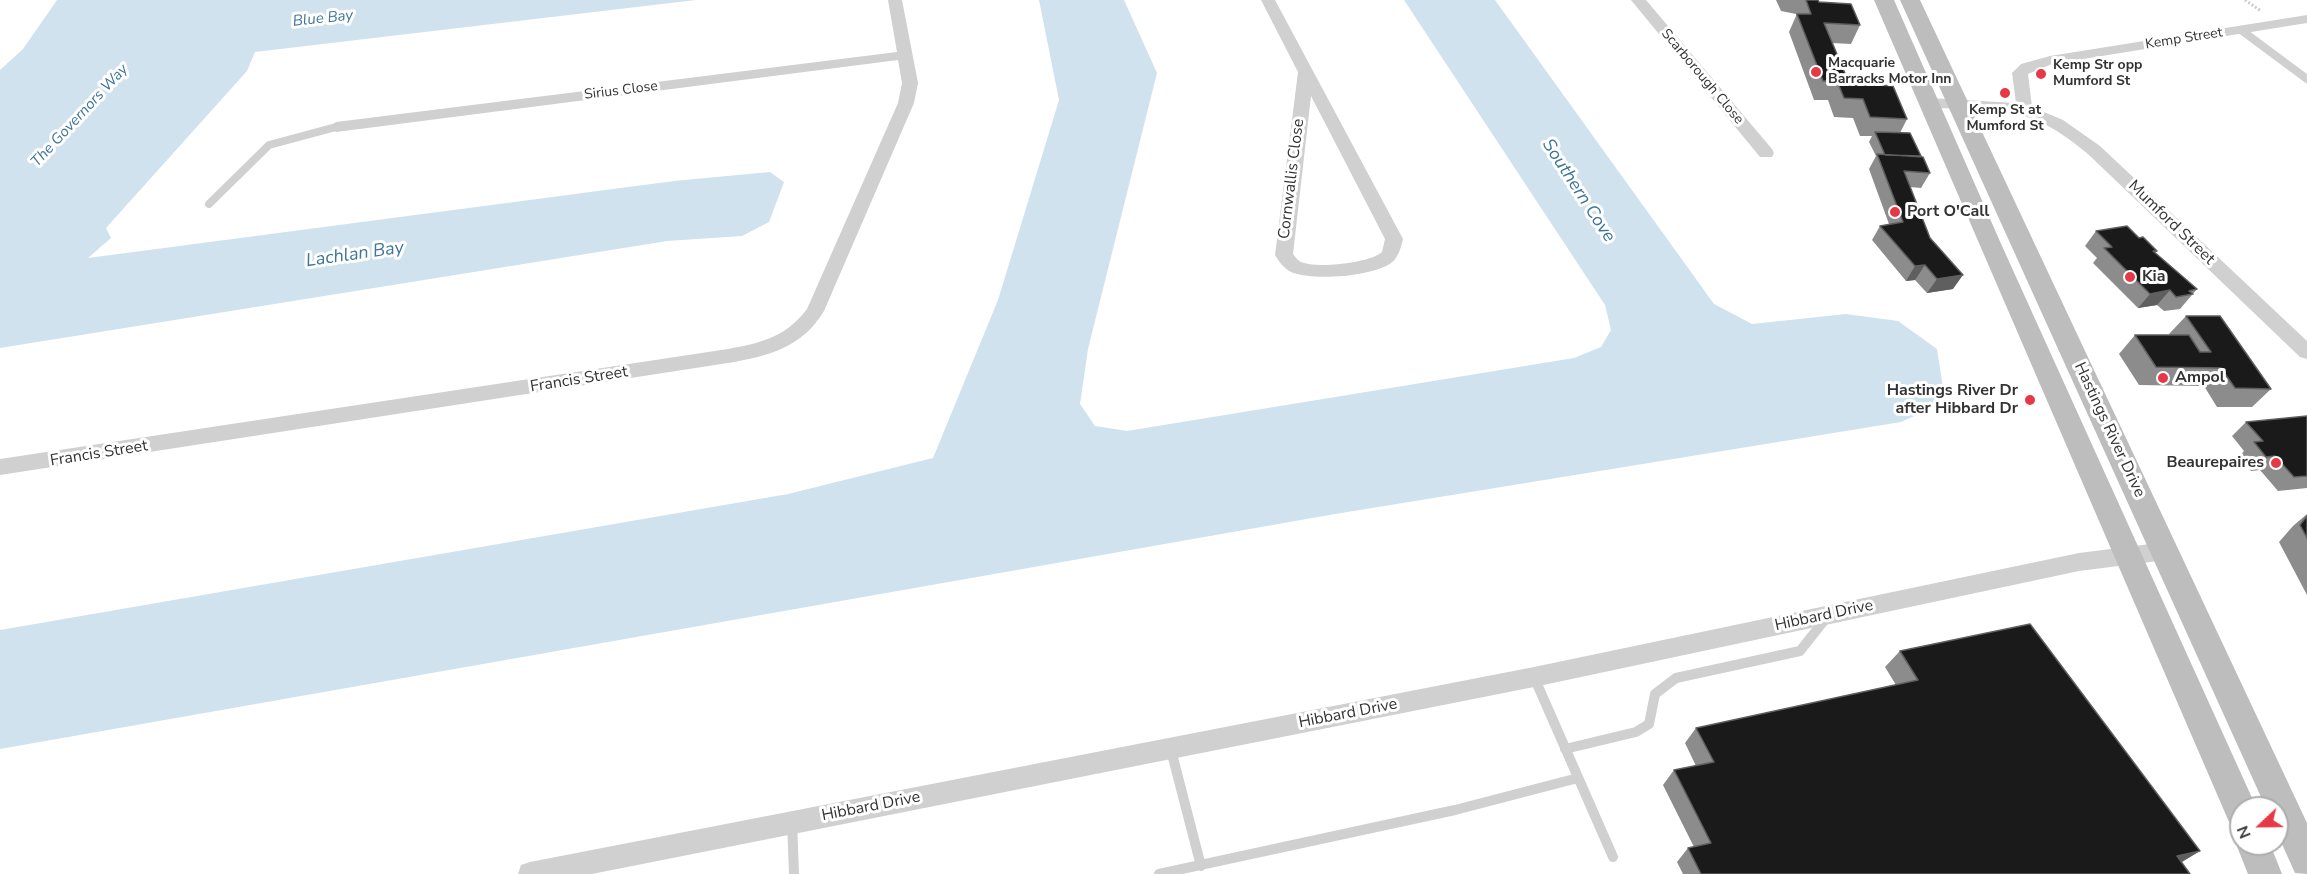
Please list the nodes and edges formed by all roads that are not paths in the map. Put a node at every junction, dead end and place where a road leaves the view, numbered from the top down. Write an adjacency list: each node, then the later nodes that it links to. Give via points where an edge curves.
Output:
1 (895, 0): 8 (street, Francis Street)
2 (1268, 0): 9 (street, Cornwallis Close)
3 (1638, 0): 15 (street, Scarborough Close)
4 (1884, 0): 11 (main road, Hastings River Drive)
5 (1910, 0): 12 (main road, Hastings River Drive)
6 (2307, 19): 7 (street, Kemp Street)
7 (2241, 30): 10 (lane); 13 (street, Kemp Street, via 2026,67 2020,73)
8 (906, 56): 14 (street, Sirius Close); 18 (street, Francis Street, via 910,83 906,103 814,310 803,329 783,344 728,356)
9 (1306, 72): 9 (street, Cornwallis Close, via 1394,239 1385,259 1371,265 1303,270 1291,265 1284,255)
10 (2307, 79)
11 (1929, 103): 12 (street); 20 (main road, Hastings River Drive)
12 (1958, 105): 13 (street); 19 (main road, Hastings River Drive)
13 (2025, 110): 17 (street, Mumford Street, via 2052,120 2094,150)
14 (336, 127): 16 (lane, via 270,145)
15 (1766, 153)
16 (209, 204)
17 (2307, 352)
18 (0, 467)
19 (2166, 551): 20 (street, Hibbard Drive); 30 (main road, Hastings River Drive)
20 (2127, 554): 21 (street, Hibbard Drive); 26 (main road, Hastings River Drive)
21 (1828, 615): 22 (street, Hibbard Drive); 23 (lane, via 1800,651 1676,678 1655,694 1649,723 1636,732)
22 (1534, 677): 23 (lane); 24 (street, Hibbard Drive)
23 (1565, 749): 25 (lane)
24 (1171, 750): 27 (street, Hibbard Drive); 31 (lane)
25 (1578, 778): 29 (lane); 31 (lane, via 1455,810)
26 (2234, 796)
27 (792, 822): 32 (street, Hibbard Drive); 33 (lane)
28 (2258, 856): 35 (main road)
29 (1613, 857)
30 (2307, 861)
31 (1201, 866): 34 (lane)
32 (530, 874)
33 (794, 874)
34 (1159, 874)
35 (2265, 874)

